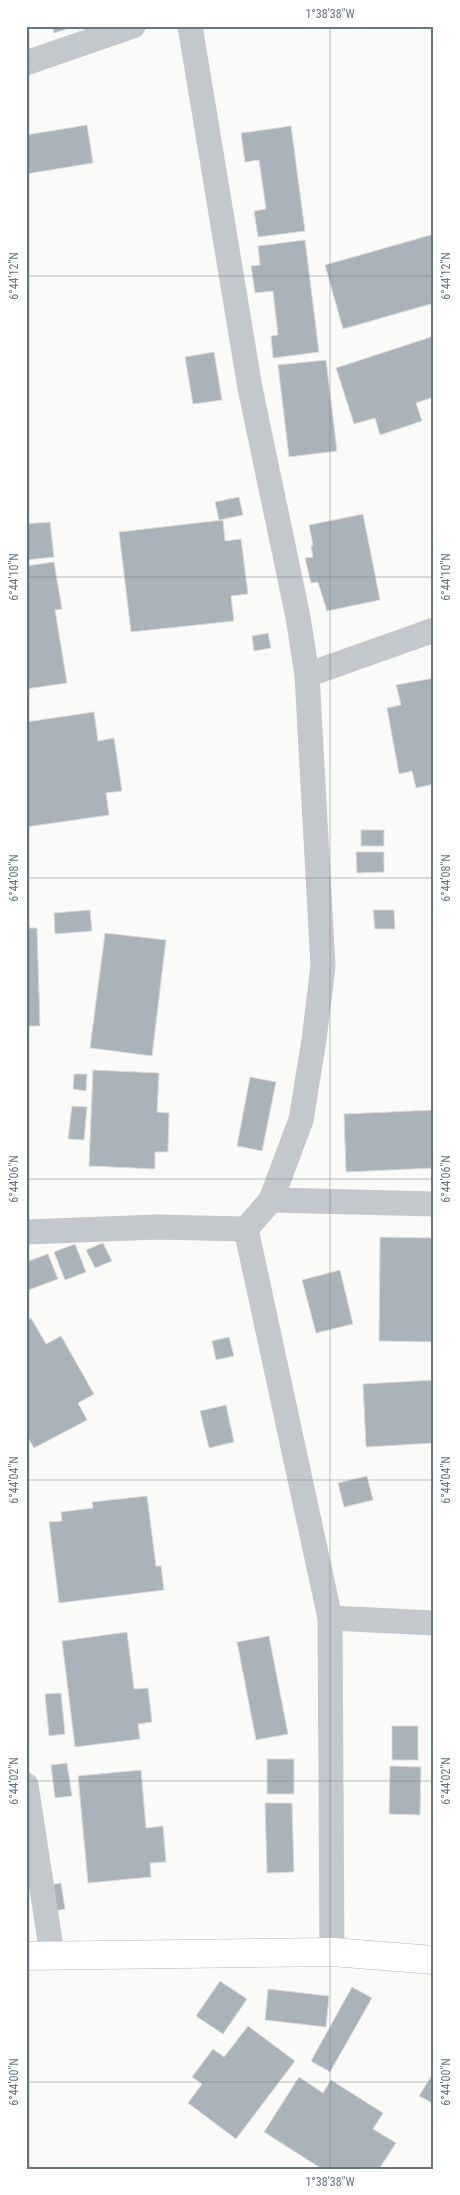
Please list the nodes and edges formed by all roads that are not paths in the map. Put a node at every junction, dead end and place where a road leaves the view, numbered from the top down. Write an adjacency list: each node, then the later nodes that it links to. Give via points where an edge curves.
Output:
1 (133, 26): 3 (street)
2 (190, 26): 5 (street, via 250,388)
3 (26, 63)
4 (434, 630): 5 (street)
5 (307, 676): 6 (street, via 322,966 301,1120)
6 (271, 1200): 7 (street); 8 (street)
7 (434, 1204)
8 (246, 1229): 9 (street, via 157,1227); 10 (street)
9 (26, 1232)
10 (330, 1618): 11 (street); 13 (street)
11 (434, 1623)
12 (26, 1785): 14 (street)
13 (332, 1952): 14 (street); 15 (street)
14 (39, 1955)
15 (434, 1960)

